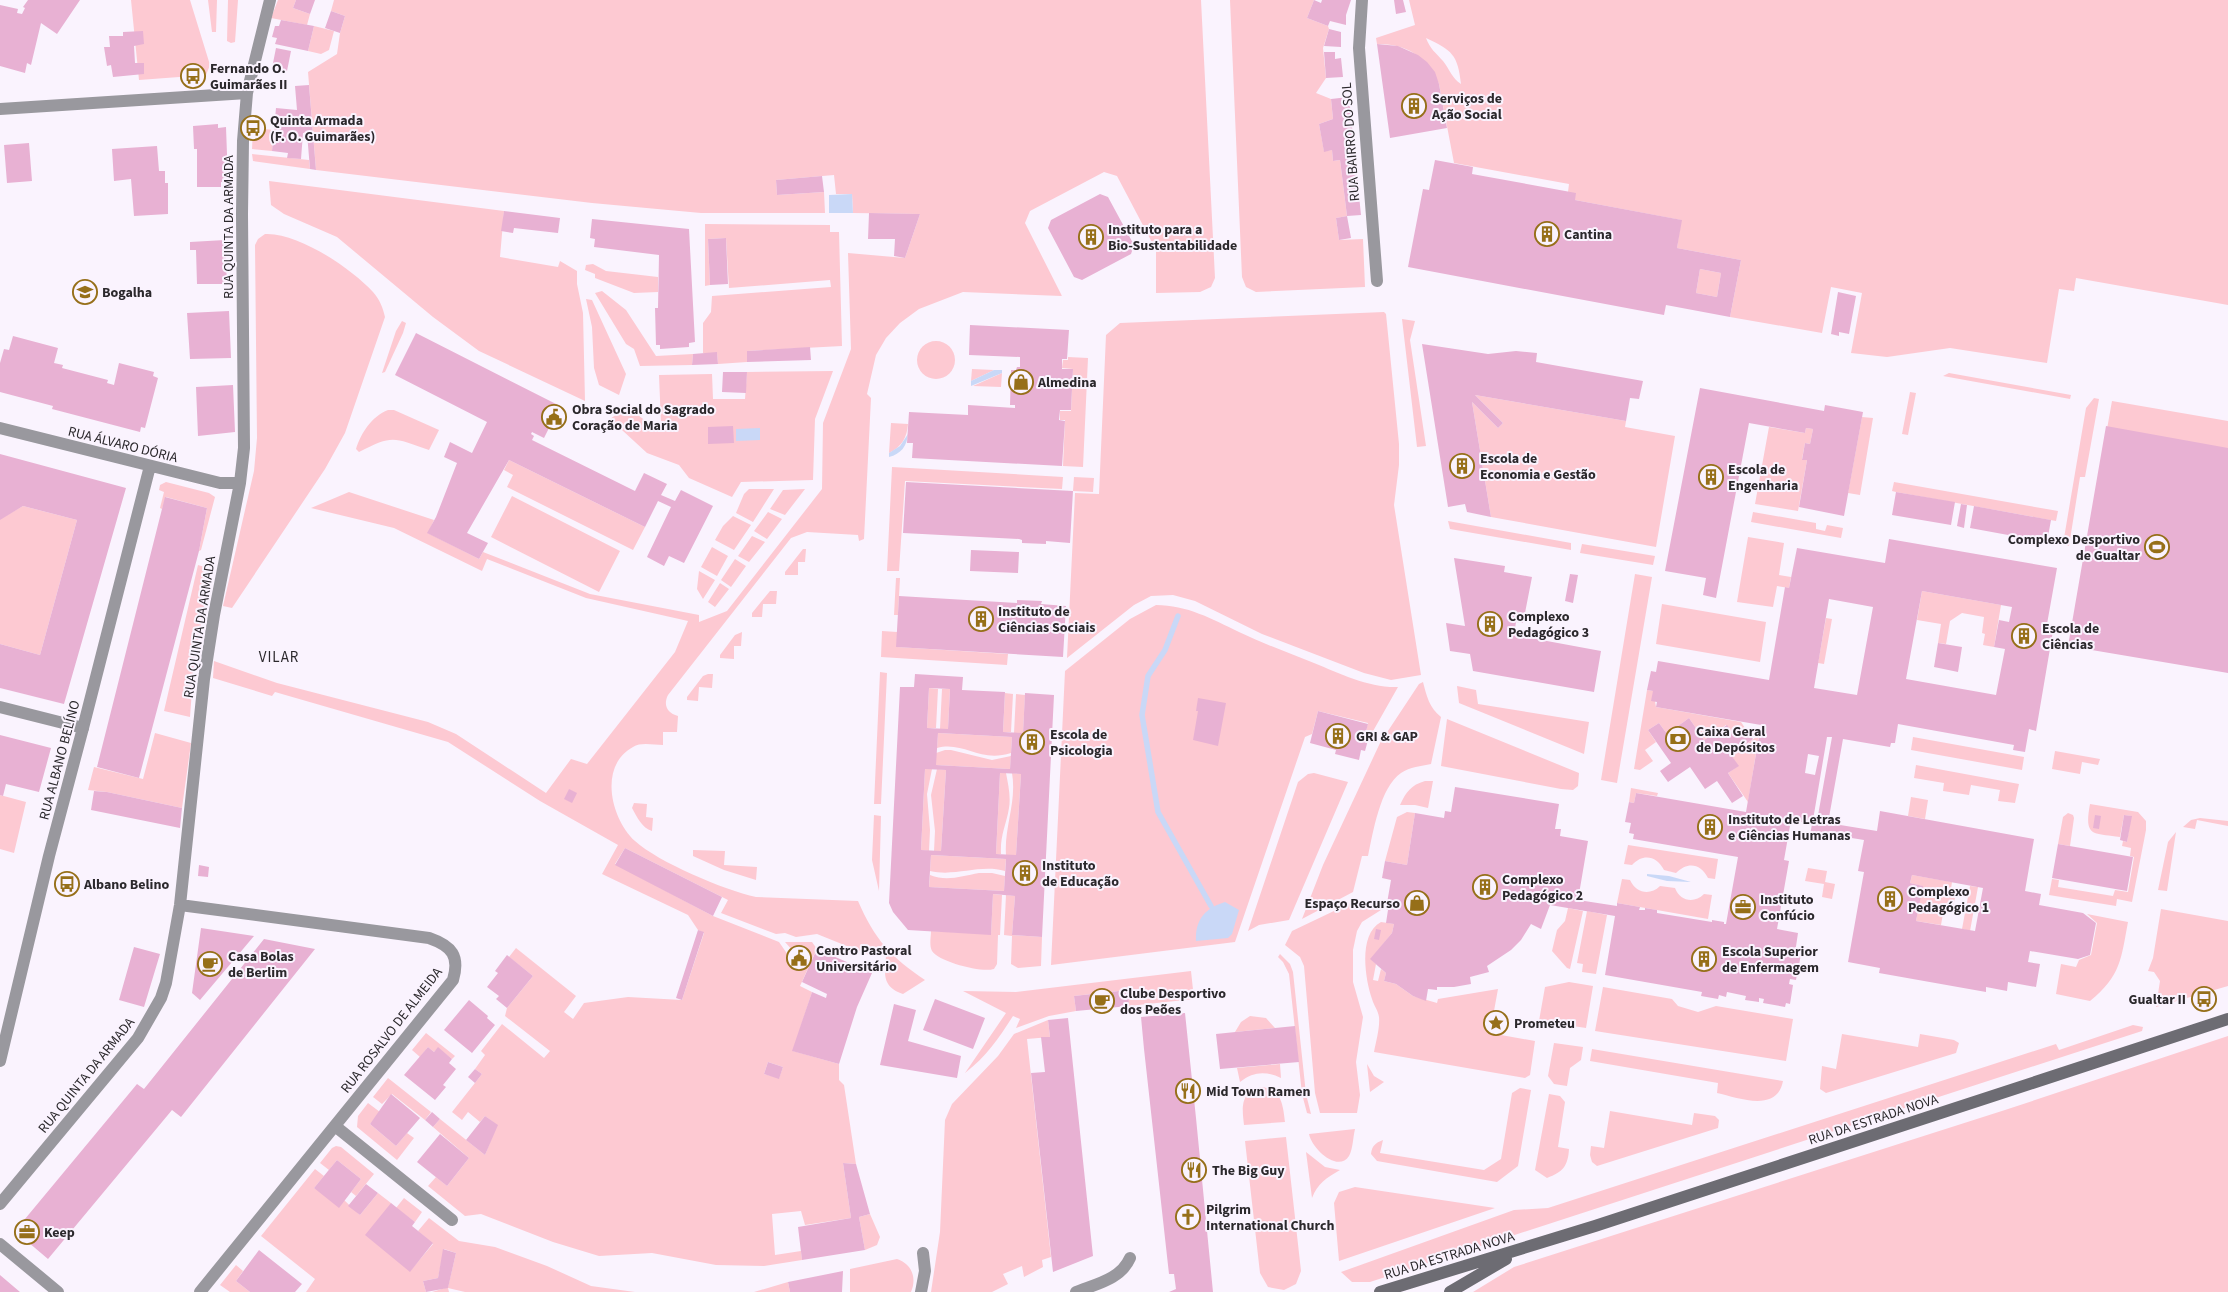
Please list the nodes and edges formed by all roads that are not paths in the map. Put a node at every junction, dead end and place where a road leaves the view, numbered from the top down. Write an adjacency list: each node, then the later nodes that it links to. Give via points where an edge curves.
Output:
1 (1362, 0): 5 (street, RUA BAIRRO DO SOL, via 1359,48)
2 (267, 3): 3 (street, RUA QUINTA DA ARMADA)
3 (247, 92): 4 (street); 8 (street, RUA QUINTA DA ARMADA, via 242,214 246,425)
4 (0, 109)
5 (1377, 281)
6 (0, 428): 7 (street, RUA ÁLVARO DÓRIA)
7 (150, 466): 8 (street, RUA ÁLVARO DÓRIA, via 220,483); 10 (street, RUA ALBANO BELÍNO)
8 (240, 483): 11 (street, RUA QUINTA DA ARMADA, via 204,679)
9 (0, 707): 10 (street)
10 (83, 728): 13 (street, RUA ALBANO BELÍNO)
11 (180, 906): 14 (street, RUA ROSALVO DE ALMEIDA, via 429,938 450,948 456,958 453,980); 15 (street, RUA QUINTA DA ARMADA, via 166,983 151,1017 138,1038)
12 (2228, 1019): 18 (main road, RUA DA ESTRADA NOVA)
13 (0, 1062)
14 (335, 1126): 16 (street); 22 (street, RUA ROSALVO DE ALMEIDA)
15 (0, 1204)
16 (452, 1220)
17 (0, 1244): 21 (street)
18 (1528, 1246): 25 (main road, RUA DA ESTRADA NOVA); 26 (main road, RUA DA ESTRADA NOVA)
19 (923, 1254): 23 (street, via 925,1271)
20 (1130, 1258): 24 (street, via 1114,1276)
21 (58, 1292)
22 (200, 1292)
23 (921, 1292)
24 (1076, 1292)
25 (1380, 1292)
26 (1450, 1292)

